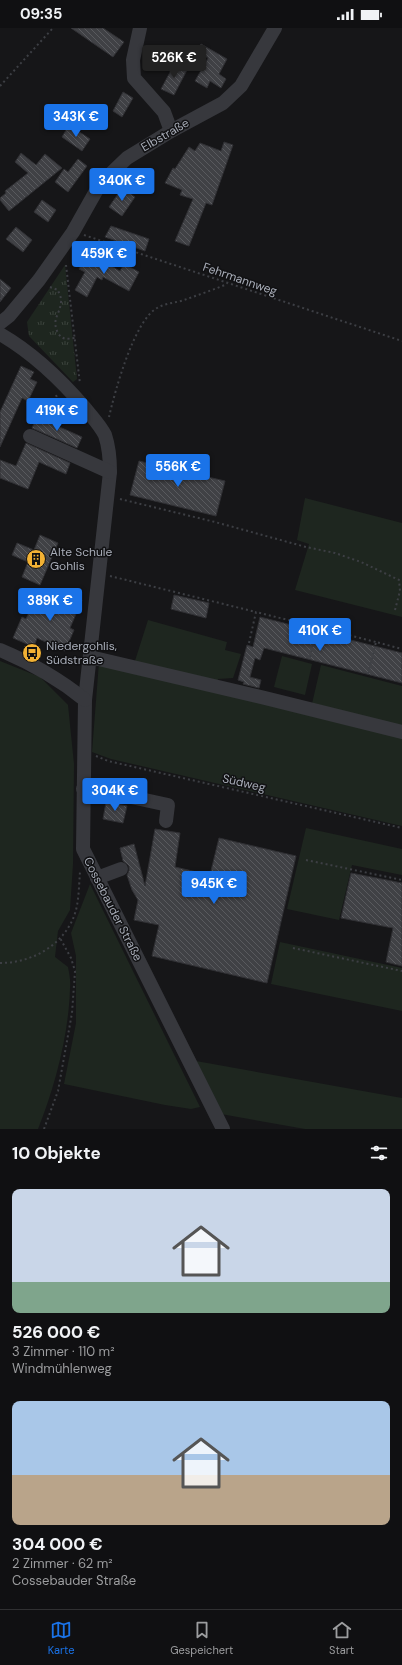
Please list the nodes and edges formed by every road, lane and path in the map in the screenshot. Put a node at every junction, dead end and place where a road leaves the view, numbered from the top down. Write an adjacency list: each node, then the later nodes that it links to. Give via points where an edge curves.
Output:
1 (53, 28): 4 (path)
2 (140, 28): 5 (street, via 133,60 134,78 164,112)
3 (275, 28): 5 (street, Elbstraße, via 241,86 223,103)
4 (0, 86)
5 (171, 131): 6 (street, Elbstraße, via 127,158 100,184)
6 (73, 232): 7 (street, Elbstraße); 9 (path, Fehrmannweg)
7 (61, 249): 8 (street, Elbstraße); 12 (path, via 65,256)
8 (39, 280): 10 (street, Elbstraße); 12 (path, via 46,286 58,290 62,300 55,324 60,337)
9 (227, 284): 13 (path, Fehrmannweg); 16 (path, via 164,305 148,315 120,377 106,426)
10 (0, 323)
11 (0, 334): 14 (street, Cossebauder Straße, via 18,344)
12 (75, 338): 15 (path, via 81,392)
13 (402, 341)
14 (56, 377): 15 (street, Cossebauder Straße); 18 (path, via 54,391 62,420)
15 (78, 400): 16 (street, Cossebauder Straße, via 100,425)
16 (102, 431): 19 (street, Cossebauder Straße, via 110,456)
17 (30, 436): 18 (street)
18 (51, 446): 19 (street)
19 (110, 472): 20 (street, Cossebauder Straße)
20 (107, 498): 21 (street, Cossebauder Straße); 22 (path, via 194,516 361,562 399,580 400,591)
21 (98, 574): 23 (path); 29 (street, Cossebauder Straße)
22 (395, 610)
23 (256, 612): 24 (path); 26 (path)
24 (316, 627): 25 (path); 30 (path)
25 (376, 642): 27 (path); 31 (path)
26 (249, 643)
27 (402, 649)
28 (0, 650): 32 (street, via 28,661)
29 (90, 657): 32 (street, Cossebauder Straße); 33 (street)
30 (310, 658)
31 (368, 674)
32 (85, 700): 34 (street, Cossebauder Straße)
33 (402, 732)
34 (84, 751): 35 (street, Cossebauder Straße); 37 (path, Südweg, via 108,761)
35 (83, 789): 36 (street, via 168,805); 41 (street, Cossebauder Straße, via 83,849)
36 (166, 821)
37 (402, 828)
38 (306, 860): 42 (path)
39 (121, 869): 41 (street)
40 (80, 870): 43 (path, via 76,909 68,930)
41 (97, 878): 48 (street, Cossebauder Straße)
42 (402, 880)
43 (60, 938): 45 (path, via 36,955); 47 (path, via 75,972 72,1014 58,1090)
44 (293, 948): 46 (path)
45 (0, 963)
46 (402, 971)
47 (44, 1129)
48 (223, 1129)

